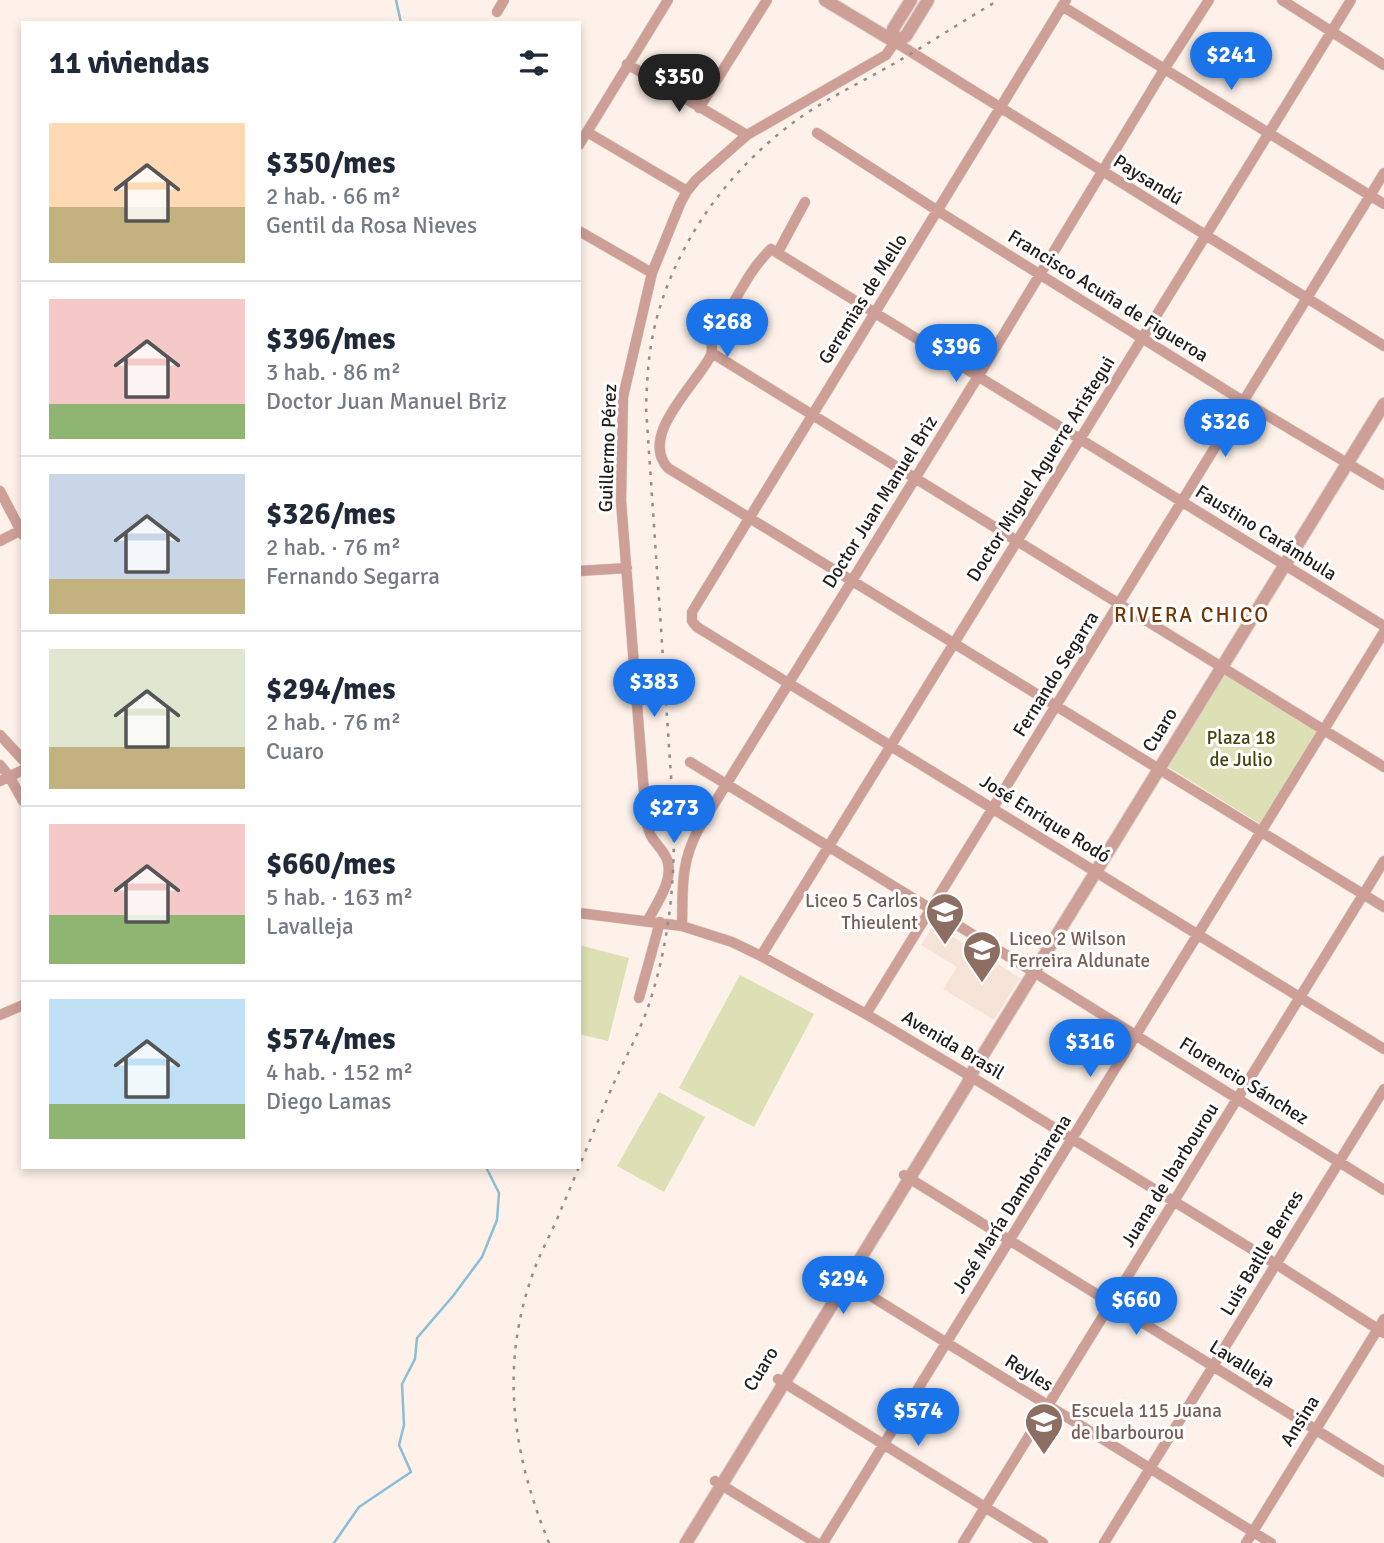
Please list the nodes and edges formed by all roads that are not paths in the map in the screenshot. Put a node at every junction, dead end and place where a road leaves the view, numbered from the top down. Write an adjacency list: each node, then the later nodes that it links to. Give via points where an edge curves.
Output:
1 (504, 0): 11 (street)
2 (668, 0): 14 (street)
3 (767, 0): 17 (street)
4 (825, 0): 13 (street)
5 (911, 0): 13 (street, via 893,29)
6 (928, 0): 13 (street, via 906,36)
7 (1209, 0): 16 (street, Doctor Juan Manuel Briz)
8 (1282, 0): 12 (street)
9 (1351, 0): 12 (street, Doctor Miguel Aguerre Aristegui)
10 (1064, 3): 16 (street); 18 (street, Geremias de Mello)
11 (497, 12)
12 (1331, 32): 15 (street); 21 (street, Doctor Miguel Aguerre Aristegui)
13 (895, 42): 18 (street, Paysandú); 22 (street, Guillermo Pérez, via 886,55)
14 (628, 64): 17 (street); 19 (street)
15 (1384, 65)
16 (1165, 68): 21 (street); 24 (street, Doctor Juan Manuel Briz)
17 (699, 107): 22 (street)
18 (1001, 108): 24 (street, Paysandú); 30 (street, Geremias de Mello)
19 (587, 132): 23 (street); 26 (street)
20 (817, 133): 30 (street, Francisco Acuña de Figueroa)
21 (1268, 133): 27 (street); 32 (street, Doctor Miguel Aguerre Aristegui)
22 (747, 135): 26 (street, Guillermo Pérez)
23 (581, 142)
24 (1103, 173): 32 (street, Paysandú); 35 (street, Doctor Juan Manuel Briz)
25 (1384, 173): 27 (street, Fernando Segarra)
26 (687, 191): 34 (street, Guillermo Pérez)
27 (1370, 195): 29 (street); 36 (street, Fernando Segarra)
28 (805, 202): 33 (street)
29 (1384, 204)
30 (938, 211): 35 (street, Francisco Acuña de Figueroa); 37 (street, Geremias de Mello)
31 (581, 232): 34 (street)
32 (1205, 236): 36 (street, Paysandú); 38 (street, Doctor Miguel Aguerre Aristegui)
33 (775, 250): 37 (street, Faustino Carámbula); 40 (street, via 757,262 713,338)
34 (652, 273): 57 (street, Guillermo Pérez, via 623,397 621,501)
35 (1040, 274): 38 (street, Francisco Acuña de Figueroa); 41 (street, Doctor Juan Manuel Briz)
36 (1305, 298): 39 (street, Paysandú); 42 (street, Fernando Segarra)
37 (874, 313): 41 (street, Faustino Carámbula); 44 (street, Geremias de Mello)
38 (1143, 337): 42 (street, Francisco Acuña de Figueroa); 45 (street, Doctor Miguel Aguerre Aristegui)
39 (1384, 346)
40 (712, 353): 44 (street); 51 (street, via 670,415 661,458 668,468)
41 (979, 375): 45 (street, Faustino Carámbula); 47 (street, Doctor Juan Manuel Briz)
42 (1242, 401): 46 (street, Francisco Acuña de Figueroa); 50 (street, Fernando Segarra)
43 (1384, 404): 46 (street, Cuaro)
44 (813, 414): 47 (street); 51 (street, Geremias de Mello)
45 (1080, 439): 50 (street, Faustino Carámbula); 55 (street, Doctor Miguel Aguerre Aristegui)
46 (1348, 463): 48 (street, Francisco Acuña de Figueroa); 56 (street, Cuaro)
47 (915, 479): 55 (street); 59 (street, Doctor Juan Manuel Briz)
48 (1384, 485)
49 (0, 491): 52 (street)
50 (1182, 502): 56 (street, Faustino Carámbula); 60 (street, Fernando Segarra)
51 (749, 517): 59 (street); 61 (street, Geremias de Mello)
52 (21, 530)
53 (21, 532): 54 (street)
54 (0, 541)
55 (1018, 541): 60 (street); 64 (street, Doctor Miguel Aguerre Aristegui)
56 (1284, 565): 62 (street, Faustino Carámbula); 65 (street, Cuaro)
57 (627, 568): 58 (street); 89 (street, Guillermo Pérez, via 646,818 650,838 670,866)
58 (581, 571)
59 (852, 581): 64 (street); 66 (street, Doctor Juan Manuel Briz)
60 (1119, 604): 65 (street); 67 (street, Fernando Segarra)
61 (691, 617): 66 (street, José Enrique Rodó, via 697,627)
62 (1384, 626)
63 (1384, 632): 68 (street, José María Damboriarena)
64 (954, 644): 67 (street); 70 (street, Doctor Miguel Aguerre Aristegui)
65 (1220, 668): 68 (street); 75 (street, Cuaro)
66 (790, 683): 70 (street, José Enrique Rodó); 78 (street, Doctor Juan Manuel Briz)
67 (1057, 706): 75 (street); 80 (street, Fernando Segarra)
68 (1323, 730): 74 (street); 81 (street, José María Damboriarena)
69 (0, 735): 71 (street)
70 (892, 746): 80 (street, José Enrique Rodó); 82 (street, Doctor Miguel Aguerre Aristegui)
71 (21, 758)
72 (690, 762): 78 (street, Florencio Sánchez)
73 (0, 765): 77 (street)
74 (1384, 767)
75 (1159, 768): 81 (street); 84 (street, Cuaro)
76 (21, 771): 77 (street)
77 (5, 779): 79 (street)
78 (728, 784): 82 (street, Florencio Sánchez); 91 (street, Doctor Juan Manuel Briz, via 689,848 683,871)
79 (21, 798)
80 (994, 808): 84 (street, José Enrique Rodó); 87 (street, Fernando Segarra)
81 (1261, 832): 85 (street); 92 (street, José María Damboriarena)
82 (828, 847): 87 (street, Florencio Sánchez); 93 (street, Doctor Miguel Aguerre Aristegui)
83 (1384, 861): 85 (street, Juana de Ibarbourou)
84 (1096, 872): 92 (street, José Enrique Rodó); 94 (street, Cuaro)
85 (1363, 894): 86 (street); 95 (street, Juana de Ibarbourou)
86 (1384, 907)
87 (931, 910): 94 (street, Florencio Sánchez); 98 (street, Fernando Segarra)
88 (581, 913): 89 (street, Avenida Brasil)
89 (648, 920): 90 (street, Avenida Brasil)
90 (665, 923): 91 (street, Avenida Brasil); 96 (street)
91 (682, 926): 93 (street, Avenida Brasil)
92 (1198, 934): 95 (street, José Enrique Rodó); 100 (street, José María Damboriarena)
93 (761, 956): 98 (street, Avenida Brasil)
94 (1034, 972): 100 (street, Florencio Sánchez); 102 (street, Cuaro)
95 (1300, 997): 101 (street, José Enrique Rodó); 104 (street, Juana de Ibarbourou)
96 (639, 998)
97 (21, 1006): 99 (street)
98 (866, 1014): 102 (street, Avenida Brasil)
99 (0, 1015)
100 (1136, 1035): 104 (street, Florencio Sánchez); 105 (street, José María Damboriarena)
101 (1384, 1049)
102 (970, 1076): 105 (street, Avenida Brasil); 107 (street, Cuaro, via 963,1080)
103 (1384, 1089): 106 (street, Luis Batlle Berres)
104 (1238, 1098): 106 (street, Florencio Sánchez); 109 (street, Juana de Ibarbourou)
105 (1072, 1138): 109 (street, Avenida Brasil); 110 (street, José María Damboriarena)
106 (1339, 1162): 108 (street, Florencio Sánchez); 111 (street, Luis Batlle Berres)
107 (906, 1176): 110 (street, Lavalleja); 112 (street, Cuaro)
108 (1384, 1190)
109 (1174, 1201): 111 (street, Avenida Brasil); 113 (street, Juana de Ibarbourou)
110 (1010, 1241): 113 (street, Lavalleja); 116 (street, José María Damboriarena)
111 (1276, 1264): 115 (street, Avenida Brasil); 117 (street, Luis Batlle Berres)
112 (843, 1279): 116 (street, Reyles); 118 (street, Cuaro)
113 (1110, 1304): 117 (street, Lavalleja); 119 (street, Juana de Ibarbourou)
114 (1384, 1319): 115 (street, Ansina)
115 (1381, 1331): 120 (street, Ansina)
116 (947, 1342): 119 (street, Reyles); 121 (street, José María Damboriarena)
117 (1214, 1367): 120 (street, Lavalleja); 122 (street, Luis Batlle Berres)
118 (780, 1381): 121 (street); 124 (street, Cuaro)
119 (1047, 1405): 122 (street, Reyles); 125 (street, Juana de Ibarbourou)
120 (1315, 1429): 123 (street, Lavalleja); 126 (street, Ansina)
121 (884, 1445): 125 (street); 130 (street, José María Damboriarena)
122 (1150, 1467): 126 (street, Reyles); 133 (street, Luis Batlle Berres)
123 (1384, 1472)
124 (718, 1483): 127 (street, Cuaro); 128 (street, Cuaro); 129 (street)
125 (985, 1508): 131 (street, Juana de Ibarbourou); 132 (street)
126 (1253, 1532): 134 (street, Ansina); 135 (street, Reyles)
127 (677, 1543)
128 (686, 1543)
129 (816, 1543)
130 (823, 1543)
131 (963, 1543)
132 (1043, 1543)
133 (1104, 1543)
134 (1246, 1543)
135 (1271, 1543)

